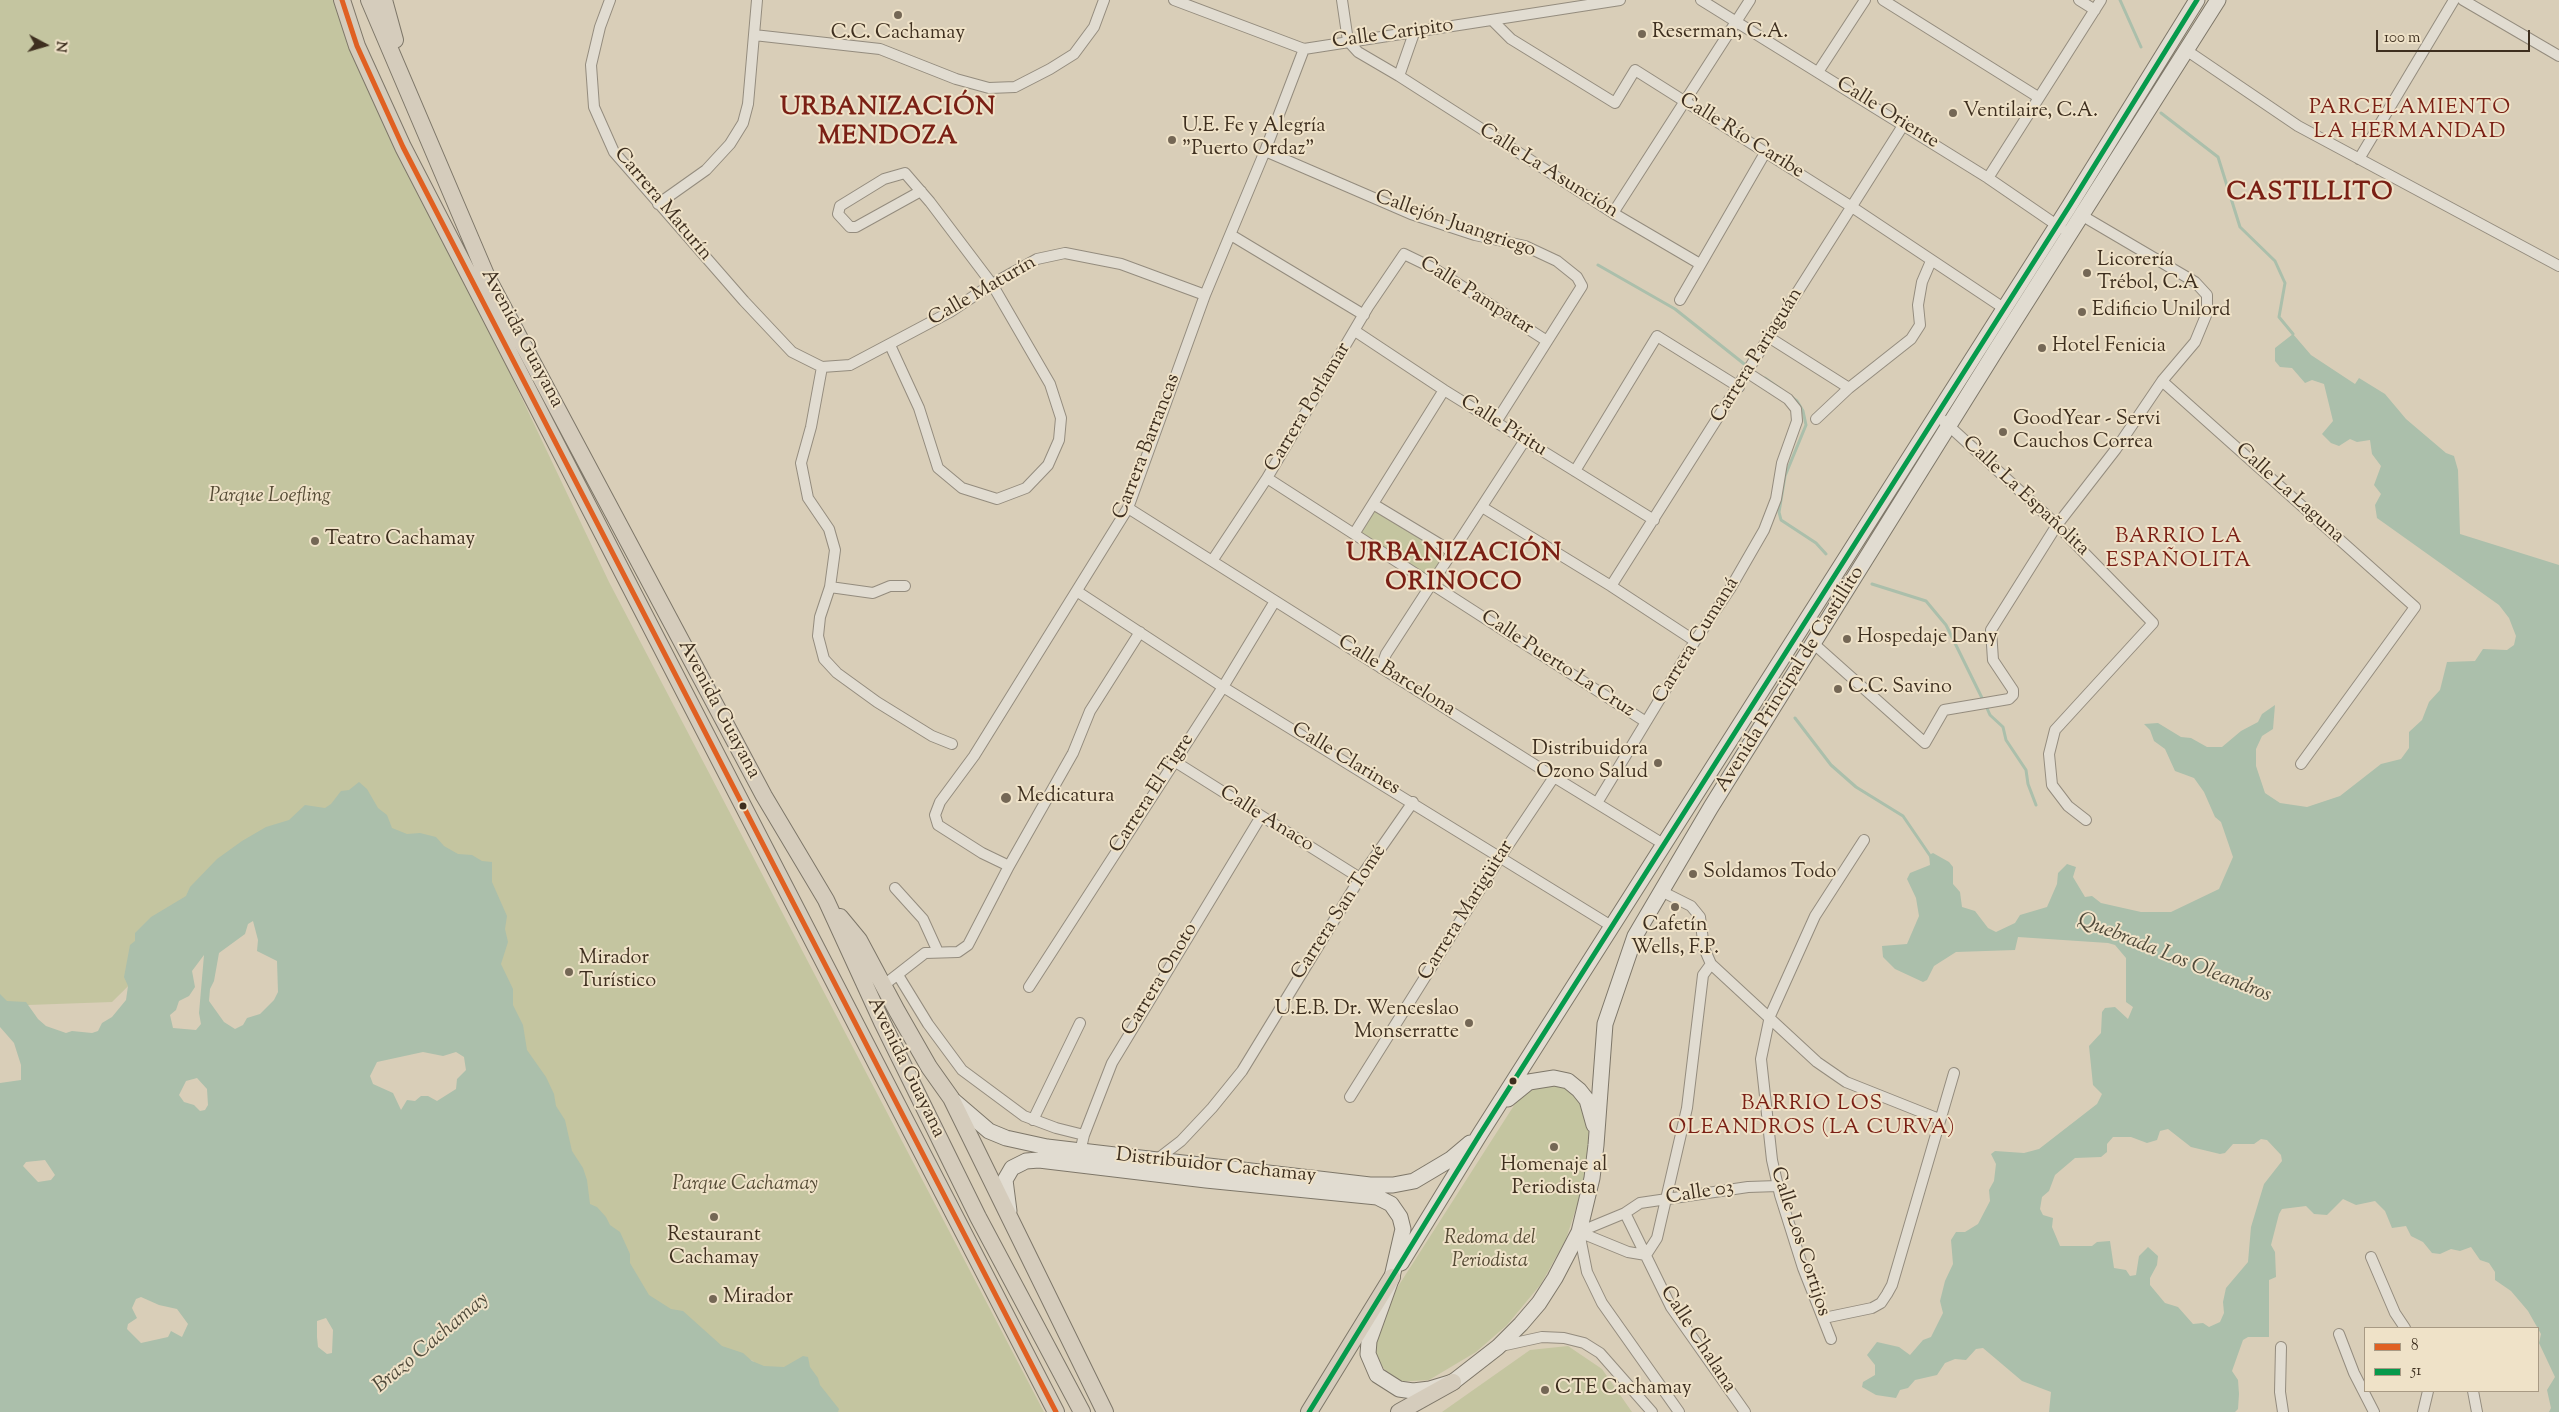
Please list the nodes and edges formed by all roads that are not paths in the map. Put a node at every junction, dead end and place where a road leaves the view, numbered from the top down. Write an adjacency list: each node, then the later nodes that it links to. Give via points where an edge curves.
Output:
1 (342, 0): 143 (main road, Avenida Guayana, via 357,46 403,147)
2 (369, 0): 33 (main road, Avenida Guayana)
3 (384, 0): 33 (main road)
4 (610, 0): 40 (street, Carrera Maturín, via 591,65 594,107 614,152)
5 (757, 0): 24 (street)
6 (1104, 0): 24 (street, via 1094,27 1074,54 1015,87 989,88 956,79 880,49)
7 (1174, 0): 26 (street, Calle Caripito)
8 (1342, 0): 25 (street)
9 (1620, 0): 21 (street, Calle Caripito)
10 (1701, 0): 22 (street, Calle Oriente)
11 (1750, 0): 22 (street)
12 (1865, 0): 29 (street)
13 (1883, 0): 31 (street)
14 (2079, 0): 20 (street)
15 (2101, 0): 20 (street)
16 (2197, 0): 44 (main road, Avenida Principal de Castillito)
17 (2218, 0): 27 (main road, Avenida Principal de Castillito)
18 (2454, 0): 37 (street)
19 (2463, 0): 28 (street)
20 (2095, 10): 31 (street)
21 (1492, 20): 23 (street, Calle Caripito); 32 (street, Calle Río Caribe, via 1511,39 1615,104 1635,70)
22 (1736, 22): 29 (street, Calle Oriente); 32 (street)
23 (1414, 33): 25 (street, Calle Caripito); 30 (street)
24 (754, 34): 40 (street, via 748,104 742,123 730,144 706,170)
25 (1348, 41): 26 (street, Calle Caripito); 30 (street, Calle La Asunción, via 1358,52)
26 (1304, 50): 35 (street, Carrera Barrancas)
27 (2186, 50): 37 (street, via 2298,126); 43 (main road, Avenida Principal de Castillito)
28 (2559, 56)
29 (1818, 72): 34 (street, Calle Oriente)
30 (1399, 76): 42 (street, Calle La Asunción)
31 (2038, 97): 38 (street)
32 (1685, 102): 36 (street, Calle Río Caribe); 42 (street)
33 (415, 107): 107 (main road, Avenida Guayana, via 487,277 764,796)
34 (1904, 124): 38 (street, Calle Oriente); 41 (street, Carrera Pariaguán)
35 (1265, 151): 45 (street, Carrera Barrancas); 57 (street, Callejón Juangriego, via 1411,214 1475,235 1524,246 1556,261 1578,277 1582,286)
36 (1765, 153): 41 (street, Calle Río Caribe); 48 (street)
37 (2359, 159): 49 (street)
38 (1988, 178): 44 (street, Calle Oriente)
39 (920, 191): 39 (street, via 905,173 884,179 840,206 838,214 850,227 856,227); 50 (street)
40 (658, 204): 59 (street, Carrera Maturín, via 792,352)
41 (1852, 207): 47 (street, Calle Río Caribe); 56 (street, Carrera Pariaguán)
42 (1613, 213): 48 (street, Calle La Asunción)
43 (2081, 215): 44 (main road, Avenida Principal de Castillito); 61 (street, via 2195,282 2207,295 2207,314 2195,342)
44 (2063, 230): 53 (main road, Avenida Principal de Castillito); 68 (main road, Avenida Principal de Castillito)
45 (1231, 234): 51 (street, Carrera Barrancas); 54 (street)
46 (1404, 254): 54 (street, Carrera Porlamar); 57 (street, Calle Pampatar, via 1435,269)
47 (1931, 261): 53 (street, Calle Río Caribe); 63 (street, via 1922,282 1918,305 1920,325 1911,339)
48 (1700, 264): 52 (street)
49 (2559, 266)
50 (992, 284): 51 (street, Calle Maturín, via 1037,259 1065,253 1120,264); 58 (street, Calle Maturín); 58 (street, via 1050,384 1061,418 1059,440 1048,465 1026,488 997,499 962,488 938,468 918,408)
51 (1205, 295): 74 (street, Carrera Barrancas)
52 (1680, 300)
53 (2004, 309): 65 (main road, Avenida Principal de Castillito)
54 (1364, 316): 55 (street, Carrera Porlamar)
55 (1355, 331): 64 (street, Calle Píritu); 71 (street, Carrera Porlamar)
56 (1770, 338): 60 (street, Carrera Pariaguán); 63 (street)
57 (1547, 341): 67 (street)
58 (890, 345): 59 (street, Calle Maturín, via 850,364)
59 (822, 367): 83 (street, via 801,462 808,498 828,529 835,550)
60 (1748, 373): 62 (street, Carrera Pariaguán); 87 (street, Carrera Cumaná, via 1788,399 1796,409 1797,421 1782,463 1776,499 1764,530)
61 (2162, 381): 76 (street, via 2116,449); 94 (street, Calle La Laguna, via 2415,607)
62 (1739, 387): 70 (street, via 1656,336); 75 (street, Carrera Pariaguán)
63 (1849, 388): 66 (street)
64 (1444, 390): 67 (street, Calle Píritu); 72 (street)
65 (1937, 414): 68 (street, Calle La Españolita); 101 (main road, Avenida Principal de Castillito)
66 (1816, 419)
67 (1496, 422): 69 (street, Calle Píritu)
68 (1950, 426): 76 (street, Calle La Españolita); 88 (main road, Avenida Principal de Castillito)
69 (1525, 440): 70 (street, Calle Píritu); 73 (street)
70 (1575, 471): 75 (street, Calle Píritu)
71 (1267, 478): 77 (street, Calle Puerto La Cruz); 79 (street, Carrera Porlamar)
72 (1373, 504): 77 (street); 78 (street)
73 (1482, 507): 78 (street); 82 (street)
74 (1128, 508): 79 (street, Calle Barcelona); 84 (street, Carrera Barrancas)
75 (1654, 520): 82 (street, Carrera Pariaguán)
76 (2057, 525): 88 (street, via 1991,630 1993,660 2013,695 2009,699 1944,710 1926,743); 99 (street, Calle La Españolita, via 2153,623 2055,730 2049,754 2052,784 2068,806)
77 (1354, 534): 80 (street, Calle Puerto La Cruz)
78 (1451, 551): 80 (street)
79 (1212, 560): 85 (street, Calle Barcelona)
80 (1431, 584): 89 (street, via 1386,654); 91 (street, Calle Puerto La Cruz)
81 (905, 586): 83 (street, via 890,586 873,592)
82 (1611, 586): 87 (street)
83 (830, 587): 92 (street, via 820,617 818,636 824,659 837,673 877,702 932,736)
84 (1078, 592): 86 (street, Calle Clarines); 103 (street, Carrera Barrancas, via 974,756 940,802 935,815 938,825)
85 (1275, 601): 89 (street, Calle Barcelona); 90 (street, Carrera El Tigre)
86 (1140, 632): 90 (street, Calle Clarines); 103 (street, via 1090,711 1073,753)
87 (1695, 642): 91 (street, Carrera Cumaná)
88 (1814, 644): 106 (main road, Avenida Principal de Castillito)
89 (1381, 668): 95 (street, Calle Barcelona)
90 (1223, 687): 93 (street, Carrera El Tigre); 96 (street, Calle Clarines)
91 (1646, 722): 97 (street, Carrera Cumaná)
92 (952, 744)
93 (1174, 761): 98 (street, Calle Anaco); 113 (street, Carrera El Tigre)
94 (2301, 764)
95 (1554, 777): 97 (street, Calle Barcelona); 102 (street, Carrera Marigüitar)
96 (1414, 802): 102 (street, Calle Clarines); 104 (street, Carrera San Tomé)
97 (1598, 803): 101 (street, Calle Barcelona)
98 (1260, 818): 104 (street, Calle Anaco); 122 (street, Carrera Onoto, via 1112,1063)
99 (2086, 820)
100 (1864, 840): 114 (street, Calle Los Cortijos, via 1815,916)
101 (1665, 844): 108 (main road, Avenida Principal de Castillito)
102 (1501, 856): 108 (street, Calle Clarines); 118 (street, Carrera Marigüitar)
103 (1009, 866): 109 (street, via 968,945 958,952)
104 (1360, 878): 125 (street, Carrera San Tomé, via 1242,1071 1181,1141)
105 (896, 888): 109 (street, via 923,919)
106 (1661, 891): 110 (street, via 1691,906 1700,917 1704,948); 123 (main road, Avenida Principal de Castillito, via 1635,936 1605,1024)
107 (826, 900): 112 (main road, Distribuidor Cachamay, via 859,940); 144 (main road, Avenida Guayana, via 978,1217)
108 (1613, 927): 121 (main road, Avenida Principal de Castillito)
109 (938, 952): 111 (street, via 925,953)
110 (1711, 964): 114 (street); 127 (street, via 1703,975 1687,1108)
111 (898, 975): 112 (street); 120 (street, via 962,1070 988,1092)
112 (884, 985): 117 (main road, Distribuidor Cachamay, via 929,1067)
113 (1029, 987)
114 (1770, 1016): 119 (street, via 1816,1062 1846,1082); 126 (street, Calle Los Cortijos, via 1761,1059)
115 (1080, 1023): 120 (street)
116 (1954, 1073): 119 (street)
117 (951, 1098): 124 (main road, Distribuidor Cachamay, via 989,1131 1006,1138); 129 (main road, Distribuidor Cachamay)
118 (1350, 1098)
119 (1940, 1119): 134 (street, via 1887,1294 1881,1304 1872,1308)
120 (1033, 1120): 122 (street)
121 (1480, 1134): 123 (main road, via 1516,1092 1530,1082 1557,1078 1568,1081 1587,1100); 125 (main road, Distribuidor Cachamay, via 1435,1169 1414,1180 1393,1185); 133 (main road, Avenida Principal de Castillito)
122 (1084, 1135): 124 (street, Carrera Onoto)
123 (1596, 1145): 130 (main road, Avenida Principal de Castillito)
124 (1080, 1152): 125 (main road, Distribuidor Cachamay)
125 (1154, 1161)
126 (1778, 1186): 127 (street, Calle 03, via 1748,1187); 134 (street, Calle Los Cortijos, via 1803,1268)
127 (1668, 1199): 128 (street, Calle 03, via 1640,1203); 131 (street, via 1657,1238)
128 (1625, 1213): 130 (street, Calle 03); 131 (street, Calle Chalana)
129 (1012, 1222): 133 (main road, Distribuidor Cachamay, via 1005,1180 1012,1168 1026,1161 1055,1160 1206,1180 1358,1194 1391,1204 1400,1217 1402,1244); 145 (main road, Distribuidor Cachamay)
130 (1579, 1232): 131 (street, via 1628,1252); 138 (main road, Avenida Principal de Castillito, via 1539,1303); 149 (street, via 1587,1272 1602,1303)
131 (1646, 1255): 150 (street, Calle Chalana, via 1671,1307)
132 (2371, 1257): 135 (street)
133 (1392, 1277): 140 (main road, via 1369,1341 1368,1354 1377,1375 1399,1389 1413,1391); 146 (main road)
134 (1824, 1318): 137 (street, Calle Los Cortijos)
135 (2403, 1327)
136 (2339, 1334): 152 (street)
137 (1831, 1339)
138 (1498, 1347): 140 (main road, Avenida Principal de Castillito); 148 (street, via 1542,1337 1584,1343 1600,1353)
139 (2281, 1347): 151 (street)
140 (1453, 1382): 147 (main road)
141 (2428, 1392): 153 (street)
142 (2473, 1392): 154 (street)
143 (1056, 1412)
144 (1082, 1412)
145 (1105, 1412)
146 (1309, 1412)
147 (1399, 1412)
148 (1652, 1412)
149 (1679, 1412)
150 (1745, 1412)
151 (2282, 1412)
152 (2374, 1412)
153 (2423, 1412)
154 (2477, 1412)

